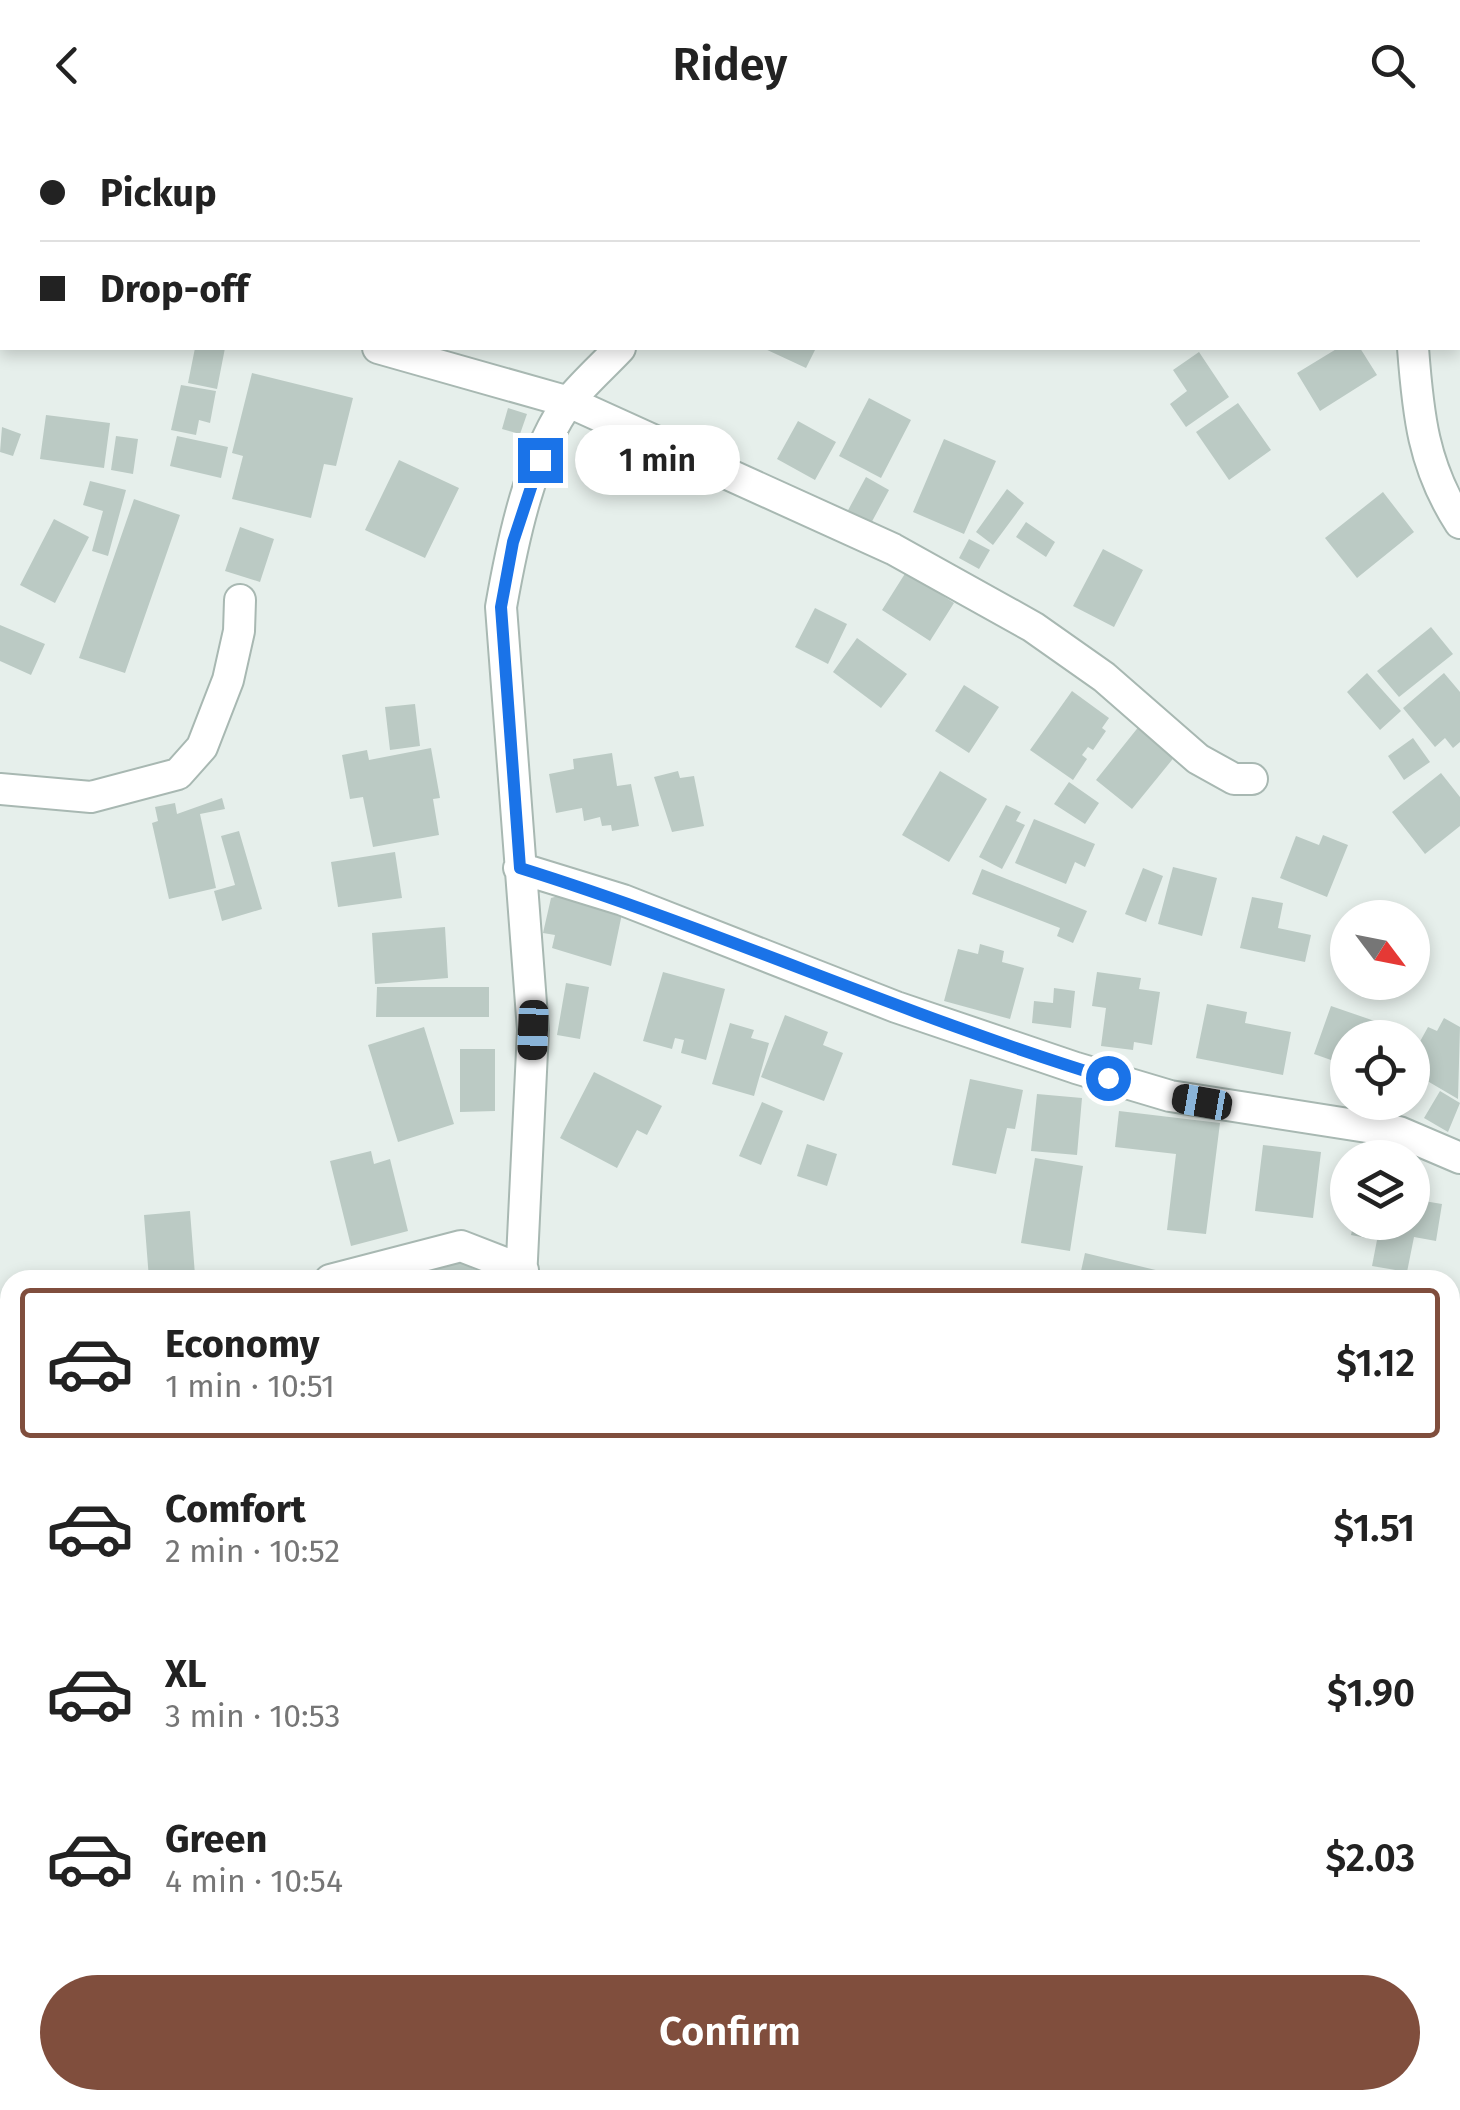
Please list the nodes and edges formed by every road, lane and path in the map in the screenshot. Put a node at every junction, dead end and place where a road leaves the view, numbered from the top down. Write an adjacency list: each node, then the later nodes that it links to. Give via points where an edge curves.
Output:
1 (385, 350): 4 (street)
2 (618, 350): 4 (street)
3 (1413, 350): 5 (street, via 1418,412 1436,486)
4 (569, 402): 7 (street, via 907,557 1033,627 1198,758 1234,779); 9 (street, via 540,460 513,542 501,607)
5 (1460, 523)
6 (240, 600): 8 (street, via 228,680 202,747 178,774 91,797)
7 (1252, 779)
8 (0, 789)
9 (520, 868): 10 (street, via 1076,1068 1170,1096 1399,1132); 13 (street, via 533,1030)
10 (1460, 1158)
11 (368, 1270): 12 (street, via 460,1246)
12 (511, 1270)
13 (522, 1270)

